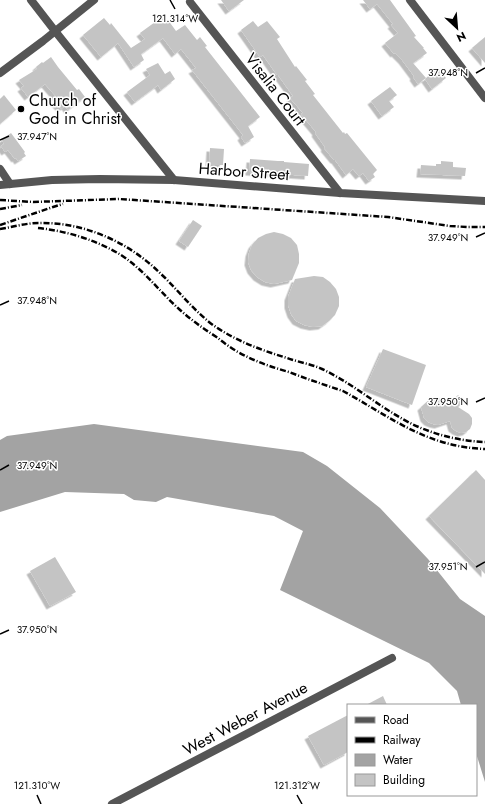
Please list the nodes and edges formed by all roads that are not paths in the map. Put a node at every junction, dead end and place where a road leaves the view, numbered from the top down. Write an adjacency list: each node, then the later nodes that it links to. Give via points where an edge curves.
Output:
1 (31, 0): 5 (street)
2 (94, 0): 5 (street)
3 (410, 0): 7 (street)
4 (190, 2): 12 (street, Visalia Court)
5 (55, 31): 6 (street); 9 (street)
6 (0, 73)
7 (485, 98)
8 (0, 168): 10 (street)
9 (174, 180): 10 (street, Harbor Street, via 58,180); 12 (street, Harbor Street)
10 (10, 184): 11 (street, Harbor Street)
11 (0, 185)
12 (340, 193): 13 (street, Harbor Street)
13 (485, 201)
14 (392, 658): 15 (street, West Weber Avenue)
15 (112, 804)

